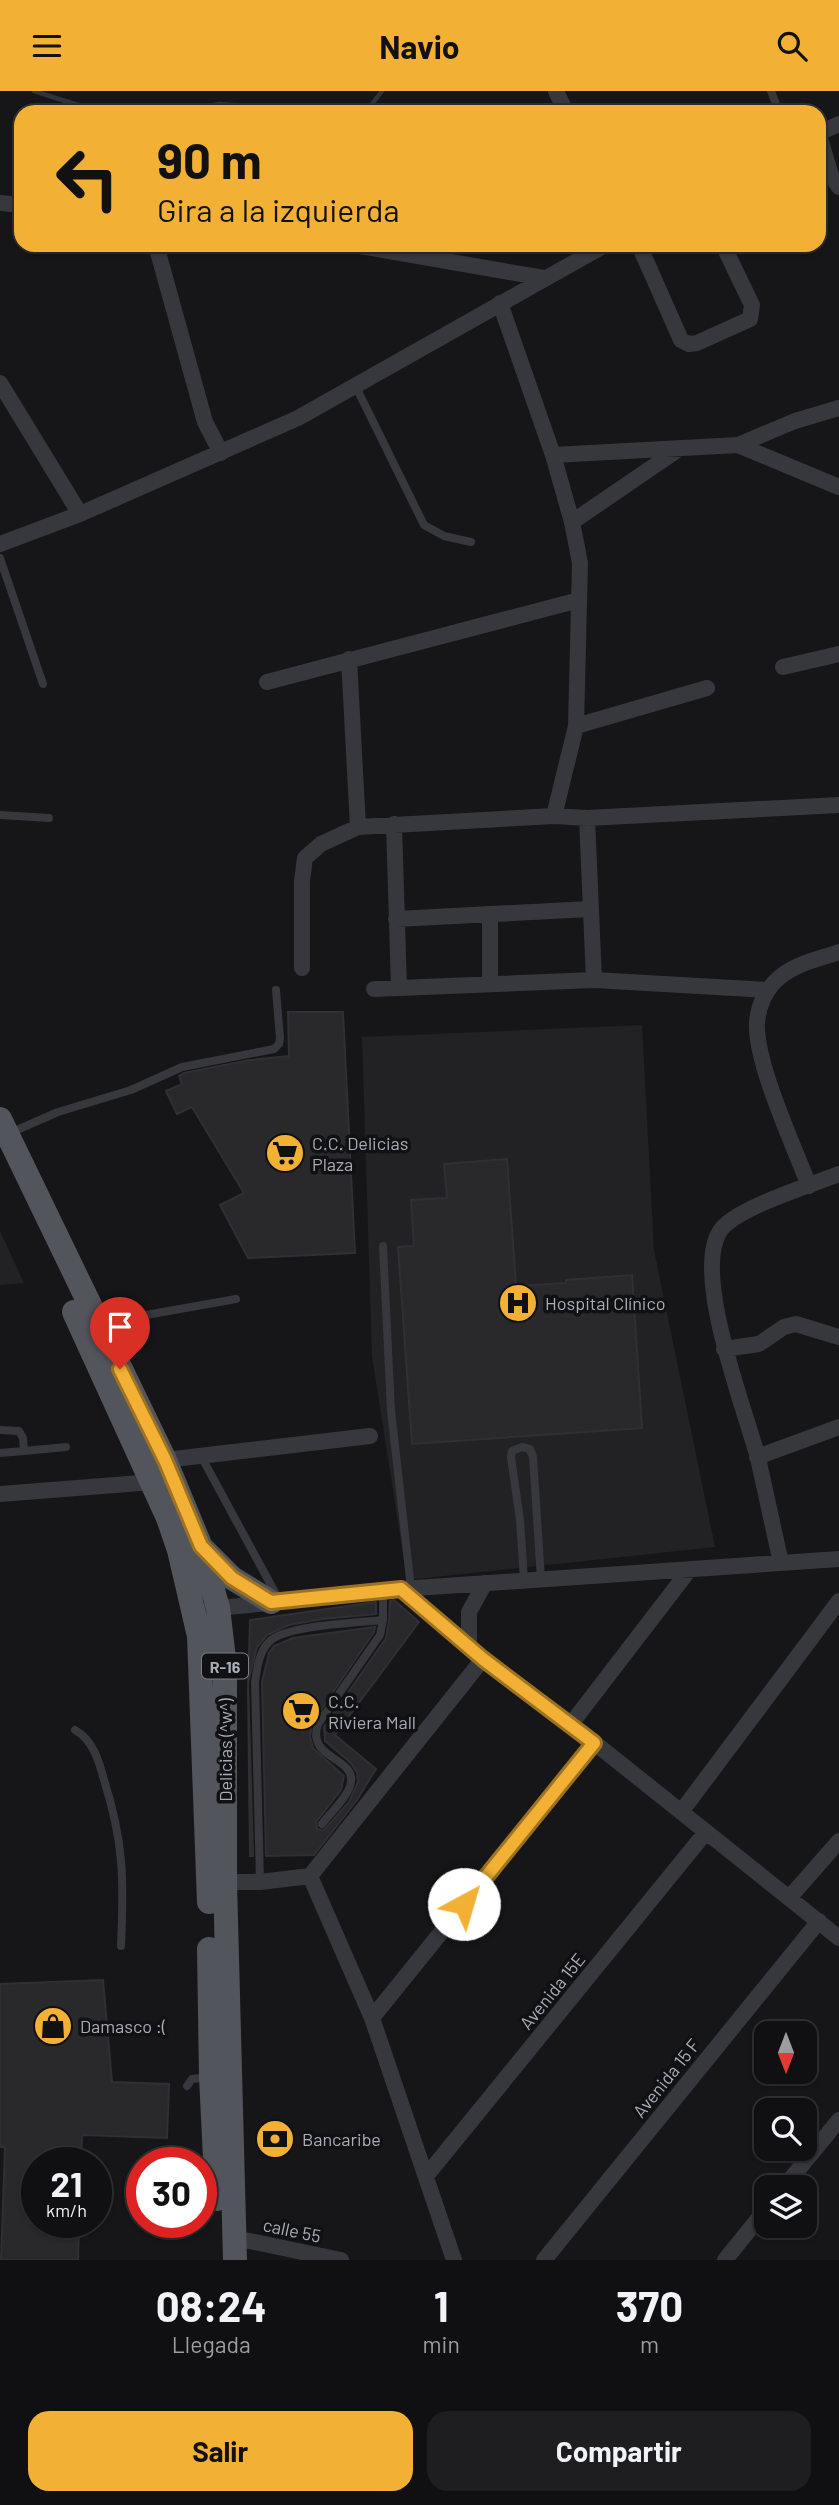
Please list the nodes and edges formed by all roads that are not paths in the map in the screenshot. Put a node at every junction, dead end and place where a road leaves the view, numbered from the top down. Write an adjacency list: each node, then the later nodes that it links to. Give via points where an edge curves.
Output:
1 (826, 158): 2 (street)
2 (839, 187)
3 (158, 252): 15 (street, via 205,422)
4 (394, 252): 8 (street)
5 (592, 252): 8 (street)
6 (642, 252): 7 (street, via 681,340 689,344 750,319 752,305)
7 (726, 252)
8 (544, 278): 9 (street)
9 (500, 303): 11 (street); 16 (street)
10 (0, 383): 18 (street)
11 (356, 387): 15 (street); 20 (lane, via 424,525 444,536)
12 (839, 408): 13 (street)
13 (738, 445): 14 (street); 17 (street)
14 (681, 448): 16 (street); 19 (street)
15 (220, 453): 18 (street)
16 (553, 455): 19 (street)
17 (839, 488)
18 (79, 514): 21 (street)
19 (572, 522): 23 (street, via 580,563)
20 (471, 542)
21 (0, 544)
22 (0, 558): 28 (lane)
23 (579, 600): 25 (street); 30 (street)
24 (839, 654): 26 (street)
25 (349, 659): 27 (street); 37 (street)
26 (783, 667)
27 (267, 682)
28 (43, 684)
29 (707, 688): 30 (street)
30 (576, 726): 33 (street)
31 (839, 805): 35 (street)
32 (0, 815): 34 (lane)
33 (554, 816): 35 (street); 36 (street)
34 (49, 818)
35 (587, 818): 38 (street)
36 (394, 824): 37 (street); 40 (street)
37 (358, 827): 42 (street, via 305,857)
38 (590, 909): 39 (street); 43 (street)
39 (490, 914): 40 (street); 44 (street)
40 (396, 919): 45 (street)
41 (839, 952): 48 (street, via 796,966)
42 (302, 968)
43 (594, 980): 44 (street); 48 (street)
44 (491, 984): 45 (street)
45 (399, 988): 46 (street)
46 (374, 989)
47 (276, 990): 49 (lane, via 280,1038 274,1049 182,1067)
48 (768, 990): 51 (street, via 757,1025 761,1055)
49 (2, 1135): 54 (main road, Delicias (^w^) / R-16); 66 (main road, Delicias (^w^) / R-16)
50 (839, 1174): 51 (street)
51 (808, 1186): 56 (street, via 739,1214 720,1230 712,1260)
52 (383, 1246): 75 (lane)
53 (236, 1300): 54 (lane)
54 (98, 1324): 65 (main road, Delicias (^w^) / R-16)
55 (839, 1337): 56 (street, via 796,1324 759,1344)
56 (724, 1349): 64 (street)
57 (839, 1427): 64 (street)
58 (0, 1430): 61 (lane, via 19,1431)
59 (370, 1436): 63 (street)
60 (66, 1447): 61 (lane)
61 (24, 1451): 62 (lane)
62 (0, 1453)
63 (201, 1455): 65 (street); 77 (lane)
64 (757, 1457): 70 (street)
65 (165, 1460): 68 (main road, Delicias (^w^) / R-16)
66 (152, 1482): 67 (street); 79 (main road, Delicias (^w^) / R-16)
67 (0, 1494)
68 (201, 1546): 77 (main road, via 232,1578); 79 (main road, Delicias (^w^) / R-16)
69 (839, 1559): 70 (street)
70 (780, 1563): 71 (street)
71 (690, 1569): 72 (street); 83 (street)
72 (541, 1579): 73 (street); 73 (lane, via 533,1457 530,1449 522,1447 512,1451 511,1457)
73 (524, 1580): 74 (street)
74 (485, 1583): 75 (street); 81 (street, via 469,1612)
75 (406, 1588): 76 (street); 81 (street)
76 (383, 1591): 77 (street); 80 (lane)
77 (275, 1601): 79 (street)
78 (839, 1601): 86 (street)
79 (206, 1610): 91 (main road, Delicias (^w^) / R-16, via 225,1667); 98 (main road, Delicias (^w^) / R-16, via 202,1688)
80 (383, 1620): 87 (lane, via 380,1635 318,1724 322,1750 351,1775 348,1790); 92 (lane, via 290,1631 270,1641 262,1652 255,1682)
81 (469, 1647): 82 (street)
82 (483, 1659): 83 (street); 90 (street)
83 (571, 1724): 85 (street)
84 (75, 1730): 96 (lane, via 90,1742 118,1828 123,1869)
85 (594, 1743): 86 (street); 97 (street)
86 (681, 1812): 88 (street)
87 (322, 1824)
88 (706, 1832): 93 (street); 101 (street, Avenida 15E)
89 (839, 1841): 93 (street)
90 (310, 1876): 92 (street); 97 (street)
91 (225, 1882): 92 (street); 104 (main road, Delicias (^w^) / R-16)
92 (260, 1882)
93 (789, 1898): 94 (street)
94 (818, 1921): 95 (street); 108 (street, Avenida 15 F)
95 (839, 1938)
96 (121, 1946)
97 (372, 2018): 101 (street)
98 (211, 2077): 99 (lane, via 192,2079); 105 (main road, Delicias (^w^) / R-16)
99 (187, 2086)
100 (839, 2120): 102 (street)
101 (427, 2175): 107 (street)
102 (794, 2175)
103 (754, 2224): 109 (street)
104 (235, 2249): 106 (street, calle 55)
105 (219, 2260)
106 (341, 2260)
107 (454, 2260)
108 (544, 2260)
109 (725, 2260)

